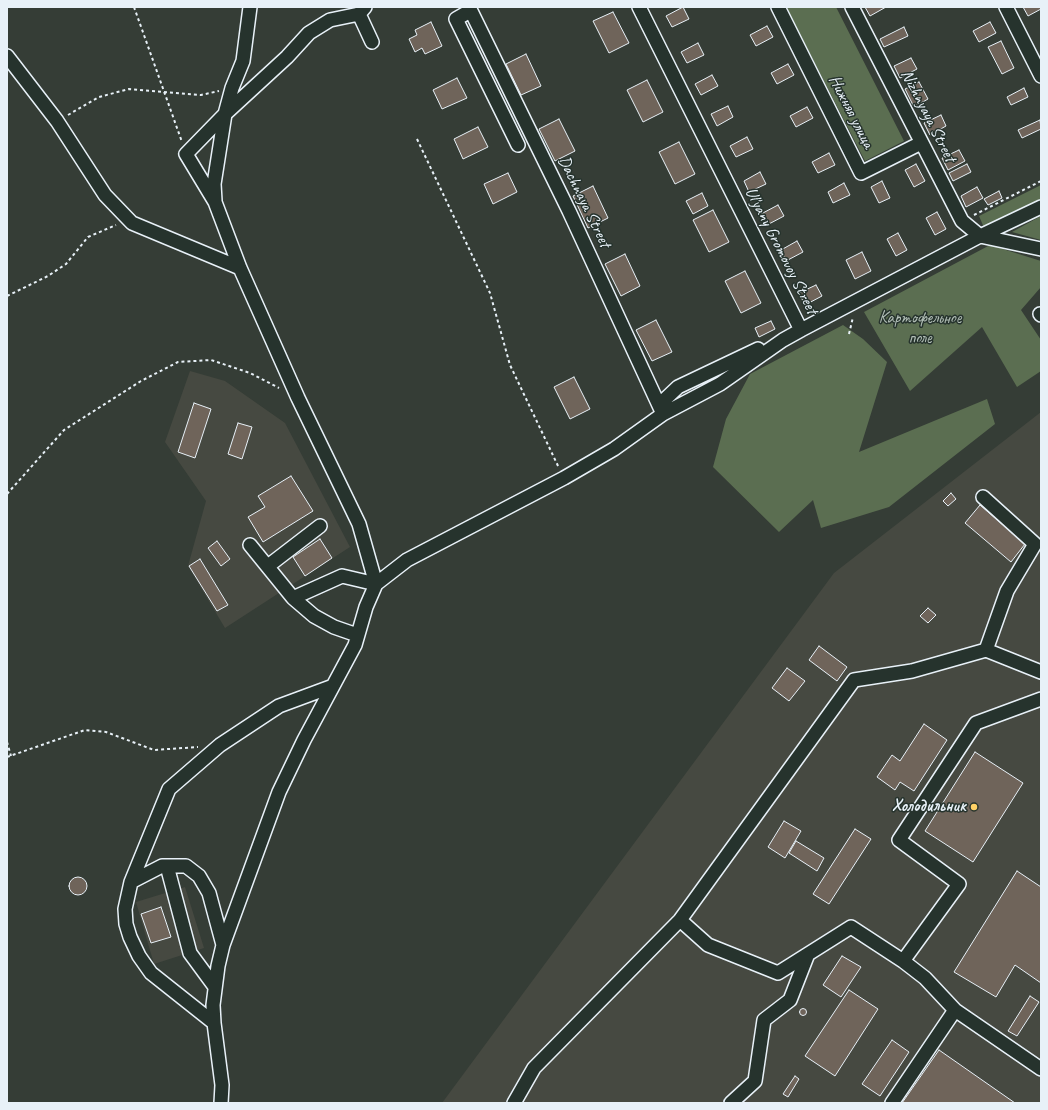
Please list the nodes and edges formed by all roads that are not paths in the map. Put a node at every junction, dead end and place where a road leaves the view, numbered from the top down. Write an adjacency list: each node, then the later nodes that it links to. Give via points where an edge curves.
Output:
1 (250, 7): 11 (street, via 243,61)
2 (639, 7): 19 (street, Ul'yany Gromovoy Street)
3 (778, 7): 12 (street, Нижняя улица, via 861,173)
4 (852, 7): 12 (street, Nizhnyaya Street)
5 (1006, 7): 10 (street)
6 (469, 9): 13 (street, via 456,19); 20 (street, Dachnaya Street, via 569,211)
7 (362, 10): 8 (street); 11 (street, via 330,20 309,33 287,57)
8 (372, 42)
9 (7, 56): 18 (street, via 57,120 105,195 132,223)
10 (1041, 76)
11 (225, 114): 14 (street, via 214,184); 14 (street, via 186,154)
12 (921, 143): 16 (street, Nizhnyaya Street, via 962,221)
13 (518, 145)
14 (215, 202): 18 (street)
15 (1041, 207): 16 (street, Ul'yany Gromovoy Street)
16 (980, 236): 17 (street); 19 (street, Ul'yany Gromovoy Street)
17 (1041, 249)
18 (240, 268): 25 (street, via 298,398 359,524)
19 (801, 330): 20 (street, via 720,384)
20 (661, 410): 25 (street, via 614,448 564,478 407,560)
21 (983, 497): 28 (street, via 1035,544 1007,591)
22 (320, 526): 24 (street)
23 (250, 545): 24 (street)
24 (268, 566): 26 (street)
25 (376, 584): 26 (street, via 342,576); 27 (street)
26 (293, 598): 27 (street, via 314,616 334,628)
27 (357, 635): 30 (street, via 345,666)
28 (986, 650): 29 (street); 34 (street, via 912,670 854,680)
29 (1041, 672)
30 (333, 686): 33 (street, via 279,706 220,745 170,789); 35 (street, via 279,792)
31 (1041, 699): 37 (street, via 976,723 899,840 959,884)
32 (167, 866): 33 (street, via 162,866); 35 (street, via 186,866 199,876 209,893); 38 (street, via 190,953)
33 (131, 882): 40 (street, via 125,909 126,924 139,956 151,973)
34 (680, 920): 36 (street, via 708,945 778,973); 43 (street, via 534,1068)
35 (223, 945): 38 (street)
36 (808, 954): 37 (street, via 851,927); 44 (street, via 790,1000 764,1020 755,1081)
37 (904, 961): 39 (street, via 925,978)
38 (214, 987): 40 (street)
39 (955, 1010): 41 (street); 45 (street)
40 (214, 1023): 42 (street, via 222,1085)
41 (1041, 1069)
42 (221, 1103)
43 (514, 1103)
44 (731, 1103)
45 (892, 1103)

